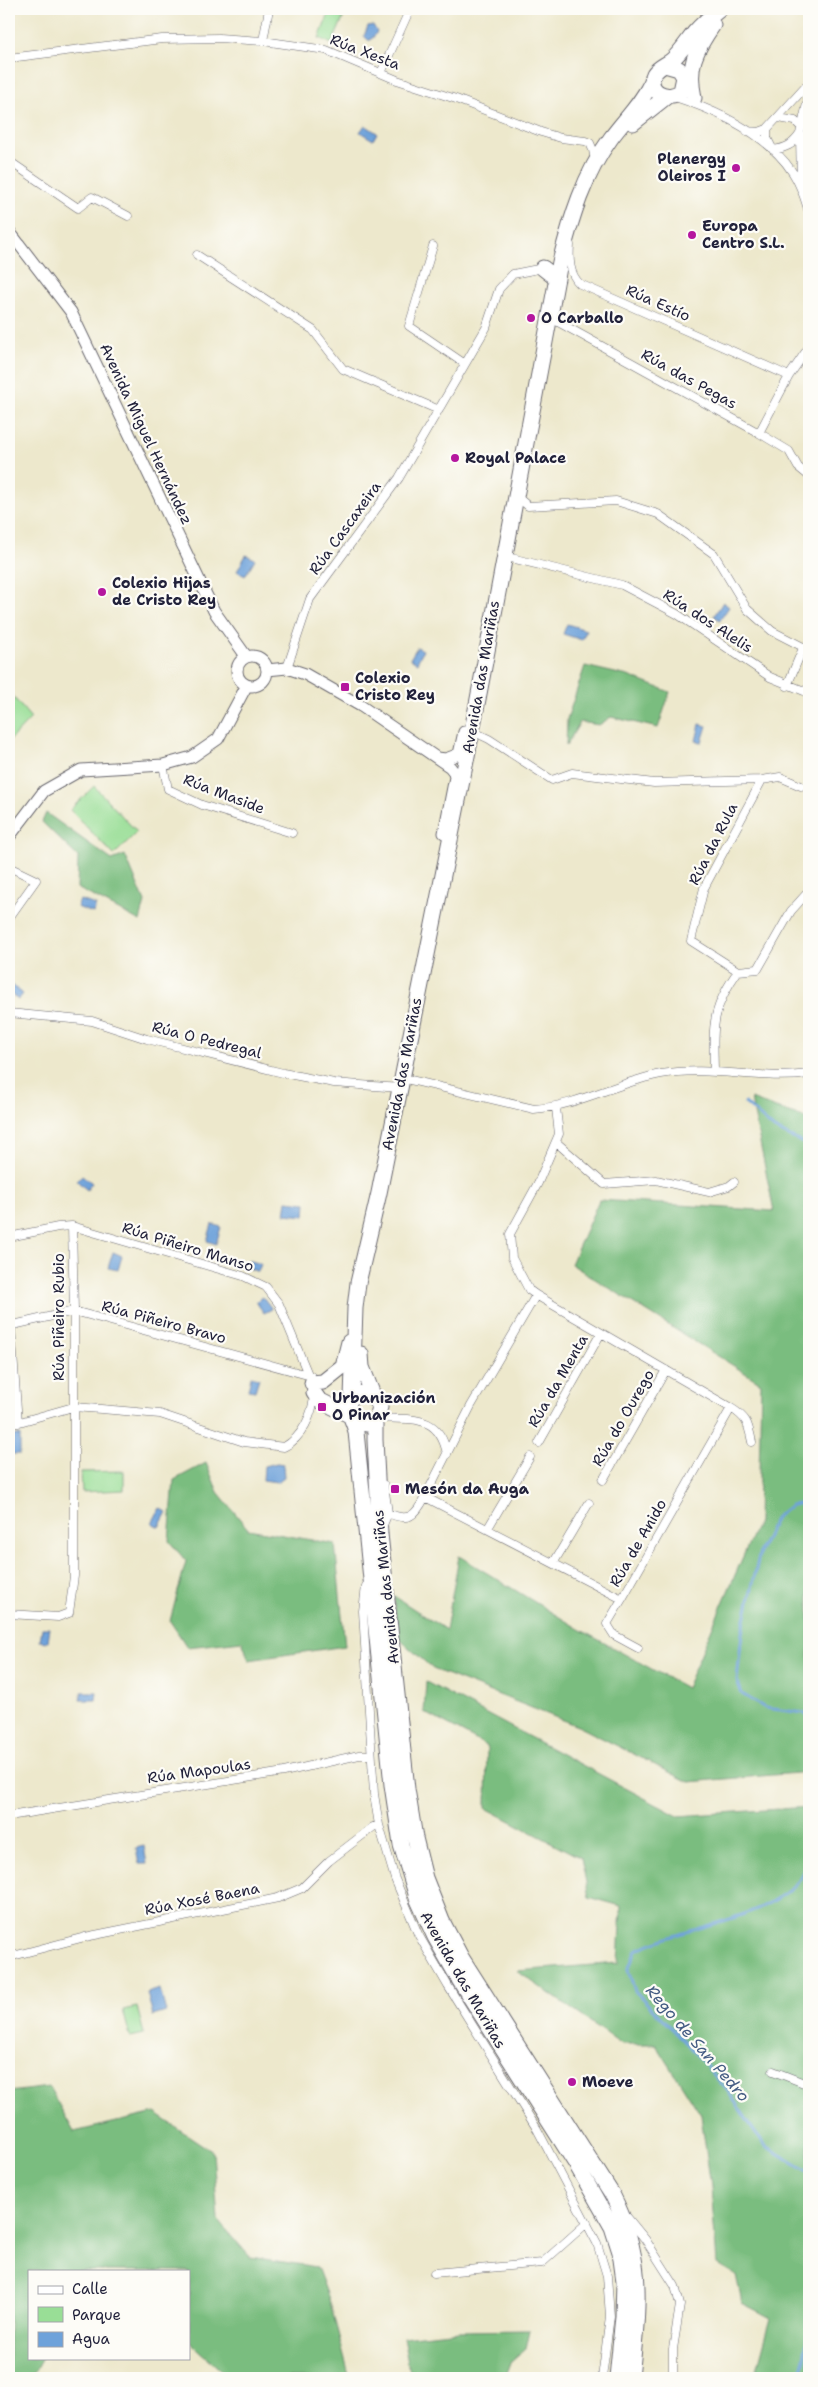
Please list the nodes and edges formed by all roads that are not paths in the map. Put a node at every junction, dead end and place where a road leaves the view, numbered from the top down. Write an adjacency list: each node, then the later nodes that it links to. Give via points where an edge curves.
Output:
1 (269, 9): 4 (street)
2 (410, 9): 7 (street)
3 (722, 9): 6 (highway); 10 (highway, via 693,59); 10 (highway, via 691,51)
4 (263, 41): 5 (street, Rúa Xesta, via 162,39); 7 (street, Rúa Xesta, via 326,50)
5 (9, 58)
6 (665, 65): 8 (highway, Avenida das Mariñas, via 657,69); 10 (highway, via 675,66)
7 (381, 73): 18 (street, Rúa Xesta, via 541,132 585,141 593,150)
8 (652, 81): 10 (highway, via 656,91); 18 (highway, Avenida das Mariñas, via 643,99)
9 (809, 83): 12 (street)
10 (683, 94): 14 (street); 18 (highway, Avenida das Mariñas, via 643,113)
11 (809, 95): 15 (street)
12 (779, 118): 13 (street); 15 (street, via 795,121)
13 (767, 129): 14 (street); 16 (street)
14 (746, 131): 16 (street)
15 (801, 131): 16 (street, via 794,142); 20 (street)
16 (773, 150): 20 (street, via 794,174)
17 (9, 161): 22 (street, via 78,208 92,196)
18 (595, 164): 23 (highway, Avenida das Mariñas)
19 (809, 185): 20 (street)
20 (801, 189): 21 (street)
21 (809, 212)
22 (128, 216)
23 (571, 217): 27 (highway, Avenida das Mariñas); 33 (street, Rúa Estío, via 571,270 580,284)
24 (9, 231): 41 (street, Avenida Miguel Hernández, via 71,312 214,611)
25 (433, 246): 32 (street, via 409,326)
26 (197, 255): 34 (street, via 313,330 343,369)
27 (560, 262): 28 (highway); 29 (highway, Avenida das Mariñas)
28 (543, 268): 29 (highway); 32 (street, Rúa Cascaxeira, via 513,274 499,289 486,328)
29 (557, 279): 30 (highway, Avenida das Mariñas)
30 (549, 317): 35 (street, Rúa das Pegas); 37 (highway, Avenida das Mariñas)
31 (809, 346): 33 (street)
32 (465, 364): 34 (street, Rúa Cascaxeira)
33 (789, 376): 35 (street)
34 (439, 410): 42 (street, Rúa Cascaxeira, via 399,478 310,599)
35 (759, 433): 36 (street, Rúa das Pegas, via 789,451 798,467)
36 (809, 476)
37 (515, 494): 38 (highway, Avenida das Mariñas); 40 (street, via 528,506 616,501 658,514 714,554 747,609 772,631)
38 (503, 556): 39 (highway, Avenida das Mariñas); 45 (street, Rúa dos Alelis, via 622,586 677,614 737,657)
39 (487, 648): 47 (highway, Avenida das Mariñas); 48 (street, via 479,661 459,754 446,759)
40 (806, 649): 45 (street)
41 (246, 656): 43 (street, via 260,658); 44 (street, via 238,663 236,673)
42 (287, 668): 43 (street); 48 (street, via 305,674 361,706)
43 (267, 670): 44 (street, via 261,683)
44 (247, 685): 49 (street, Rúa Maside, via 218,739 192,757)
45 (787, 686): 46 (street, Rúa dos Alelis)
46 (809, 693)
47 (472, 732): 50 (street, Rúa da Rula, via 489,739 552,780 572,773 654,783); 55 (highway, Avenida das Mariñas)
48 (437, 758): 55 (street, via 454,772 440,852)
49 (163, 766): 52 (street, Rúa Maside, via 168,789 202,805); 53 (street, Rúa Maside, via 81,770 44,791)
50 (762, 780): 51 (street, Rúa da Rula, via 780,776); 58 (street, Rúa da Rula, via 704,888 691,941)
51 (801, 786)
52 (292, 833)
53 (9, 836)
54 (9, 867): 57 (street, via 36,880)
55 (440, 886): 62 (highway, Avenida das Mariñas)
56 (809, 891): 58 (street, via 792,911 758,969)
57 (9, 918)
58 (738, 971): 60 (street, via 723,992 713,1024)
59 (9, 1013): 62 (street, Rúa O Pedregal, via 92,1021 147,1039 334,1083)
60 (714, 1071): 61 (street, Rúa O Pedregal, via 790,1077); 63 (street, Rúa O Pedregal, via 663,1073 627,1082)
61 (809, 1074)
62 (401, 1083): 63 (street, Rúa O Pedregal, via 450,1088 514,1106); 66 (highway, Avenida das Mariñas)
63 (556, 1108): 64 (street, via 559,1134)
64 (556, 1142): 65 (street, via 604,1184 656,1180 709,1192); 69 (street, via 510,1234 512,1258 529,1290)
65 (734, 1182)
66 (379, 1193): 70 (highway, Avenida das Mariñas); 76 (highway, Avenida das Mariñas, via 360,1337 362,1367)
67 (72, 1226): 68 (street, Rúa Piñeiro Manso); 71 (street, Rúa Piñeiro Rubio); 75 (street, Rúa Piñeiro Manso, via 244,1276 266,1287 279,1304)
68 (9, 1238)
69 (536, 1295): 73 (street); 86 (street, via 471,1406)
70 (355, 1308): 75 (highway, via 343,1366); 77 (highway, Avenida das Mariñas)
71 (74, 1311): 72 (street, Rúa Piñeiro Bravo); 75 (street, Rúa Piñeiro Bravo); 78 (street, Rúa Piñeiro Rubio)
72 (10, 1326): 82 (street)
73 (601, 1333): 74 (street); 85 (street, Rúa da Menta)
74 (666, 1370): 79 (street); 89 (street, Rúa do Ourego)
75 (315, 1384): 77 (highway, via 334,1398); 78 (street, via 311,1410 298,1436 284,1447 244,1442 160,1414); 80 (highway, via 319,1400)
76 (373, 1396): 77 (highway, via 364,1392); 81 (highway, via 380,1407)
77 (352, 1398): 80 (highway, via 348,1406)
78 (73, 1407): 82 (street); 98 (street, via 74,1576 70,1613 58,1617)
79 (731, 1408): 84 (street, via 744,1417); 97 (street, Rúa de Anido)
80 (351, 1418): 81 (highway, via 362,1424); 95 (highway, Avenida das Mariñas)
81 (376, 1418): 86 (street, via 434,1426 444,1440); 88 (highway, Avenida das Mariñas)
82 (18, 1423): 83 (street)
83 (9, 1425)
84 (752, 1442)
85 (539, 1443)
86 (447, 1454): 90 (street)
87 (530, 1457): 93 (street)
88 (375, 1460): 92 (street, via 382,1473); 94 (highway, Avenida das Mariñas)
89 (603, 1480)
90 (425, 1497): 92 (street, via 409,1517 400,1518); 93 (street, Rúa de Anido)
91 (589, 1503): 96 (street)
92 (388, 1513): 94 (street)
93 (488, 1528): 96 (street, Rúa de Anido)
94 (380, 1534): 106 (highway, Avenida das Mariñas, via 407,1789 414,1838 425,1878 461,1957)
95 (369, 1554): 100 (street, Avenida das Mariñas, via 363,1611); 110 (highway, Avenida das Mariñas, via 392,1785 404,1854 418,1900 439,1944 612,2227 624,2281)
96 (554, 1562): 97 (street, Rúa de Anido)
97 (622, 1599): 99 (street, via 607,1624 614,1634)
98 (9, 1614)
99 (638, 1648)
100 (371, 1755): 101 (street, Rúa Mapoulas); 102 (street, Avenida das Mariñas)
101 (9, 1816)
102 (380, 1825): 103 (street, Rúa Xosé Baena, via 330,1860 302,1888 278,1898); 107 (street, Avenida das Mariñas, via 394,1879 418,1934 537,2129)
103 (9, 1957)
104 (773, 2071): 105 (street)
105 (809, 2085)
106 (619, 2209): 111 (highway, Avenida das Mariñas, via 637,2266); 112 (street, Avenida das Mariñas, via 641,2233 676,2286 680,2305 673,2350)
107 (587, 2223): 108 (street, via 542,2263); 109 (street, Avenida das Mariñas, via 607,2276 610,2316)
108 (434, 2274)
109 (602, 2378)
110 (617, 2378)
111 (631, 2378)
112 (673, 2378)

